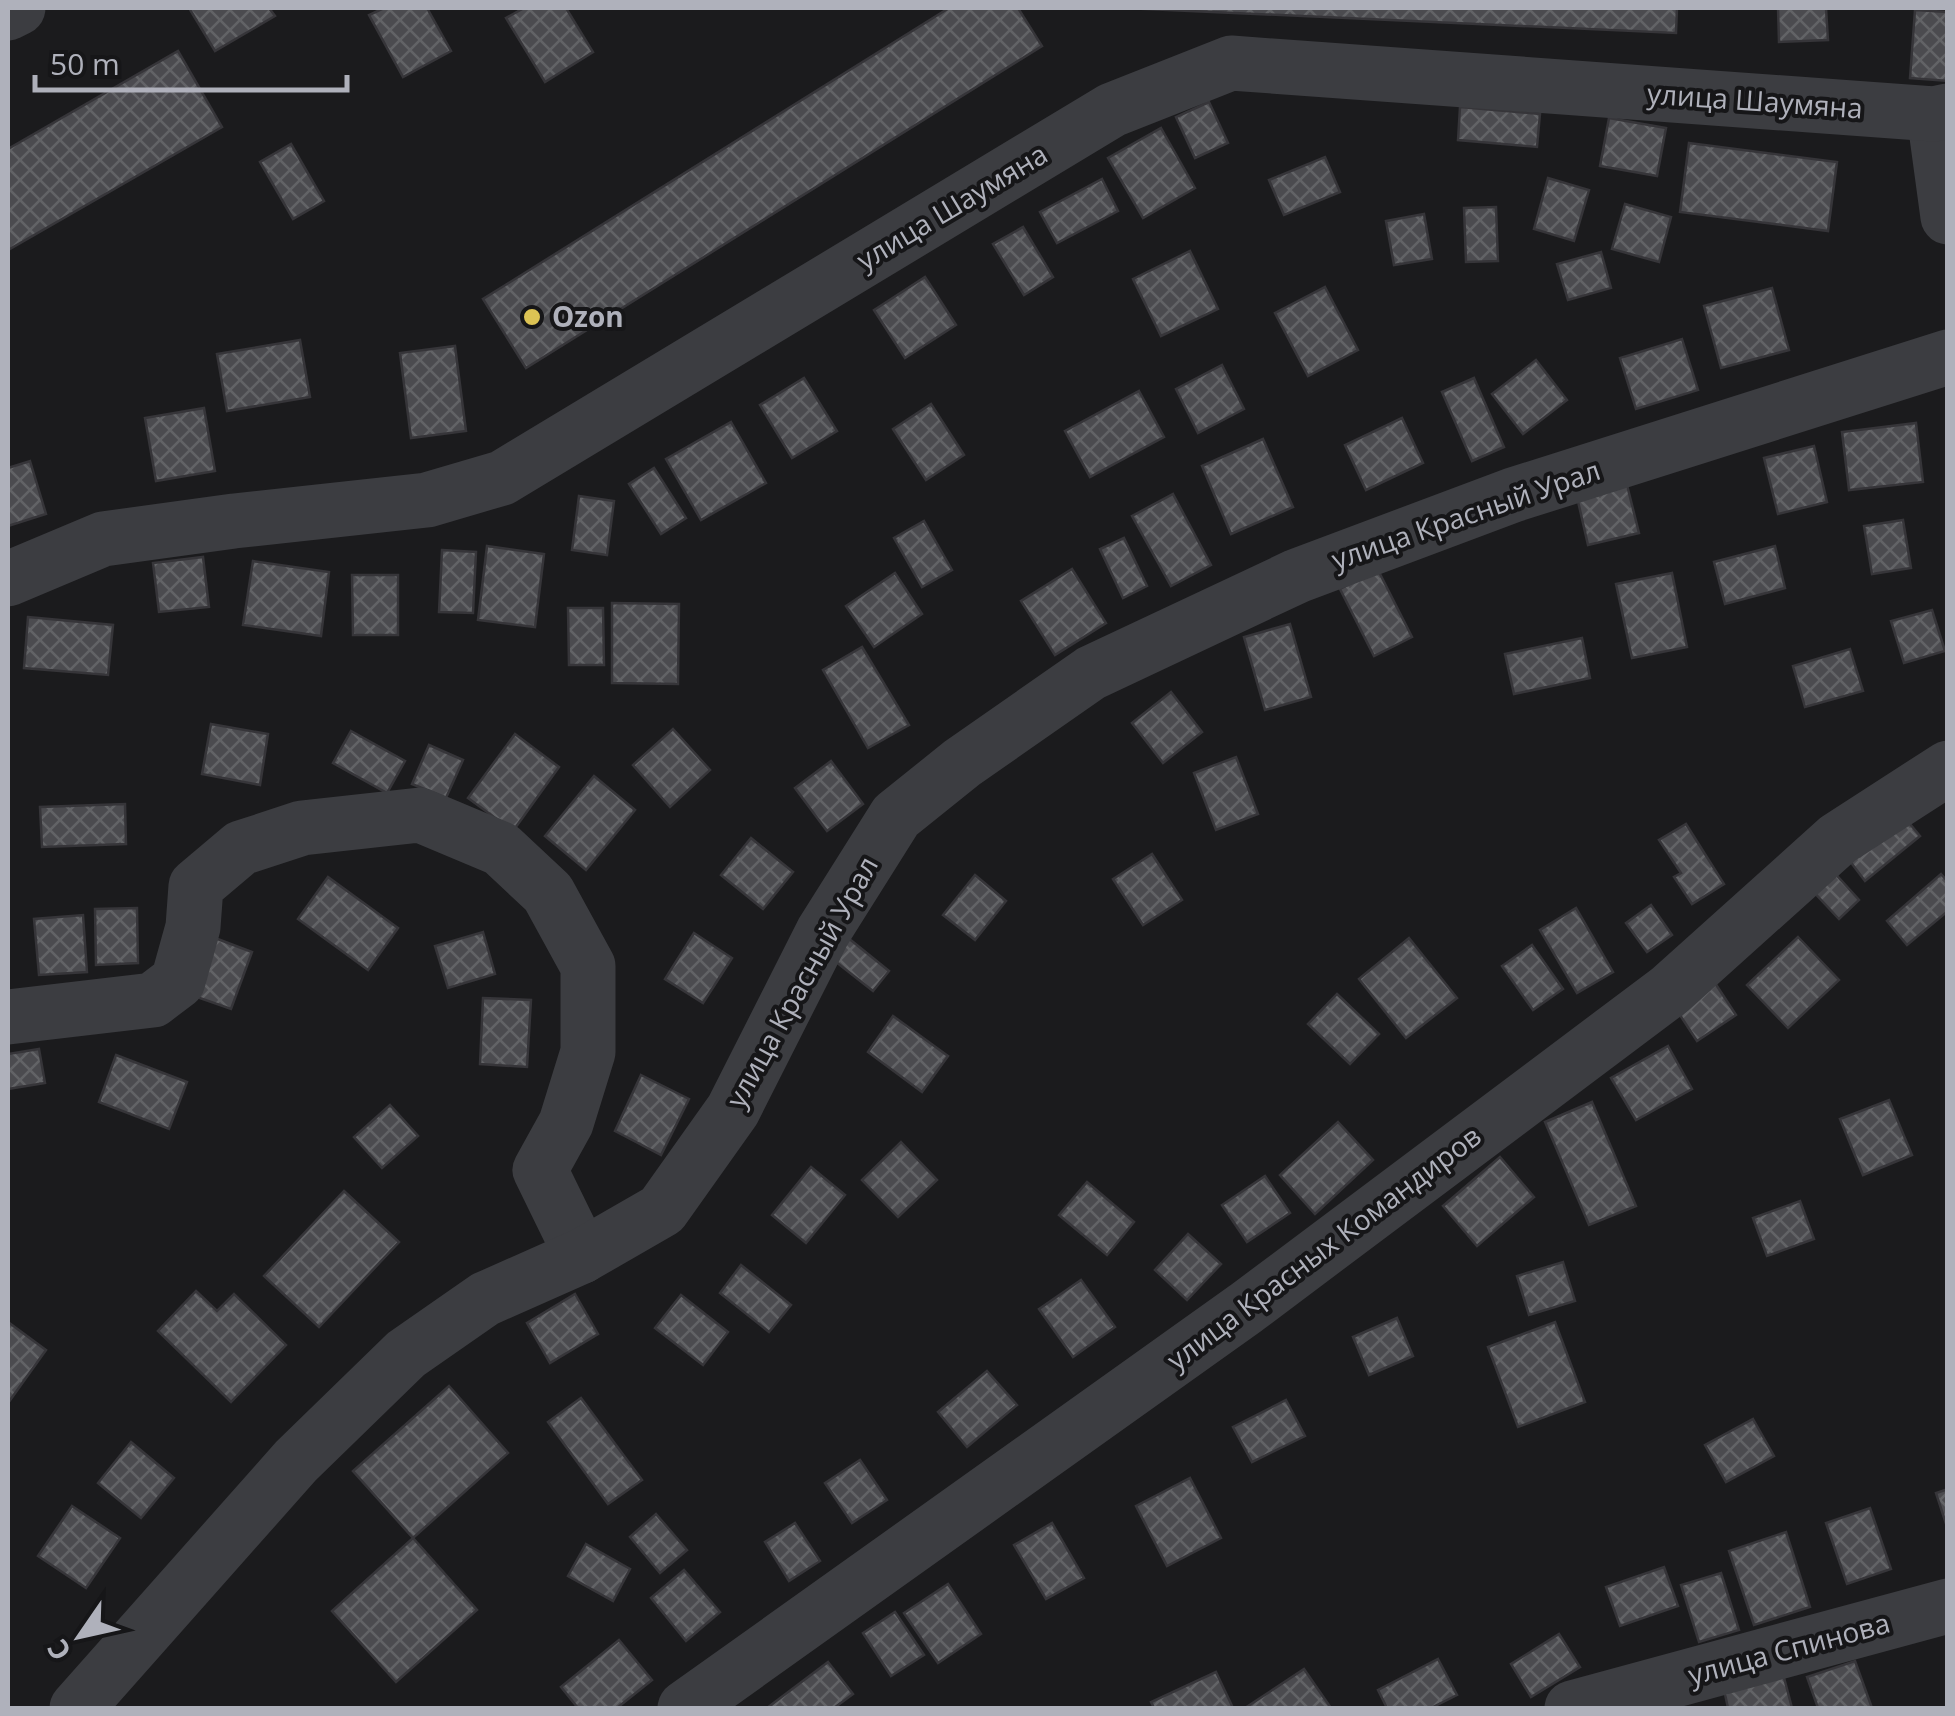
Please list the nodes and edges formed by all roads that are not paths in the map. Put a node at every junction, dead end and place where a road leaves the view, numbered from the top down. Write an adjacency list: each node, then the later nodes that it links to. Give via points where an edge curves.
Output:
1 (18, 8): 2 (street)
2 (8, 13)
3 (1941, 112): 4 (street); 6 (street, улица Шаумяна, via 1231,64 1112,110 502,478 427,500 103,539)
4 (1948, 217)
5 (1948, 357): 9 (street, улица Красный Урал, via 1495,502 1296,576 1091,673 896,816 823,932 733,1110 662,1210)
6 (8, 580)
7 (1948, 768): 12 (street, улица Красных Командиров, via 1838,839 1670,990 1246,1308)
8 (8, 1017): 9 (street, via 154,1000 178,981 196,886 241,848 302,828 420,815 452,828 501,849 548,893 588,966 588,1052 566,1122 540,1170)
9 (582, 1256): 11 (street, улица Красный Урал, via 486,1298 406,1354 296,1461)
10 (1948, 1606): 13 (street, улица Спинова)
11 (77, 1708)
12 (685, 1708)
13 (1572, 1708)

